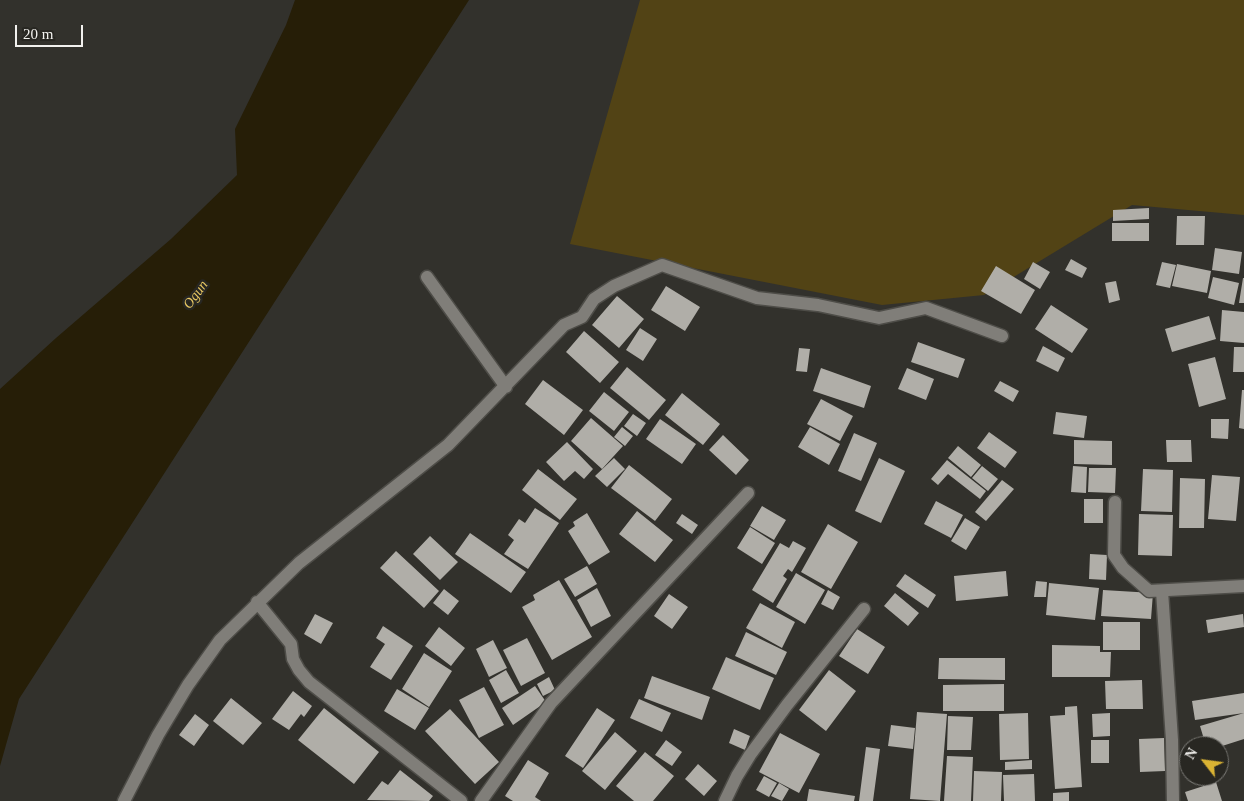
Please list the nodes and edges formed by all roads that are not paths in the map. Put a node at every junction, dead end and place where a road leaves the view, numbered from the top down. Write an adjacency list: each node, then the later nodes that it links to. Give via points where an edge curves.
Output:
1 (427, 277): 3 (street)
2 (1002, 336): 3 (street, via 926,308 879,318 757,298 662,265 594,298 582,317 564,325)
3 (506, 387): 8 (street, via 448,445 299,563)
4 (748, 493): 12 (street, via 550,703)
5 (1115, 502): 7 (street, via 1114,555 1123,568 1149,591)
6 (1244, 586): 7 (street)
7 (1162, 591): 14 (street)
8 (257, 602): 10 (street, via 220,640 188,685); 11 (street, via 291,644 293,659 309,682)
9 (864, 609): 13 (street, via 787,705 746,762)
10 (124, 801)
11 (461, 801)
12 (481, 801)
13 (725, 801)
14 (1173, 801)

